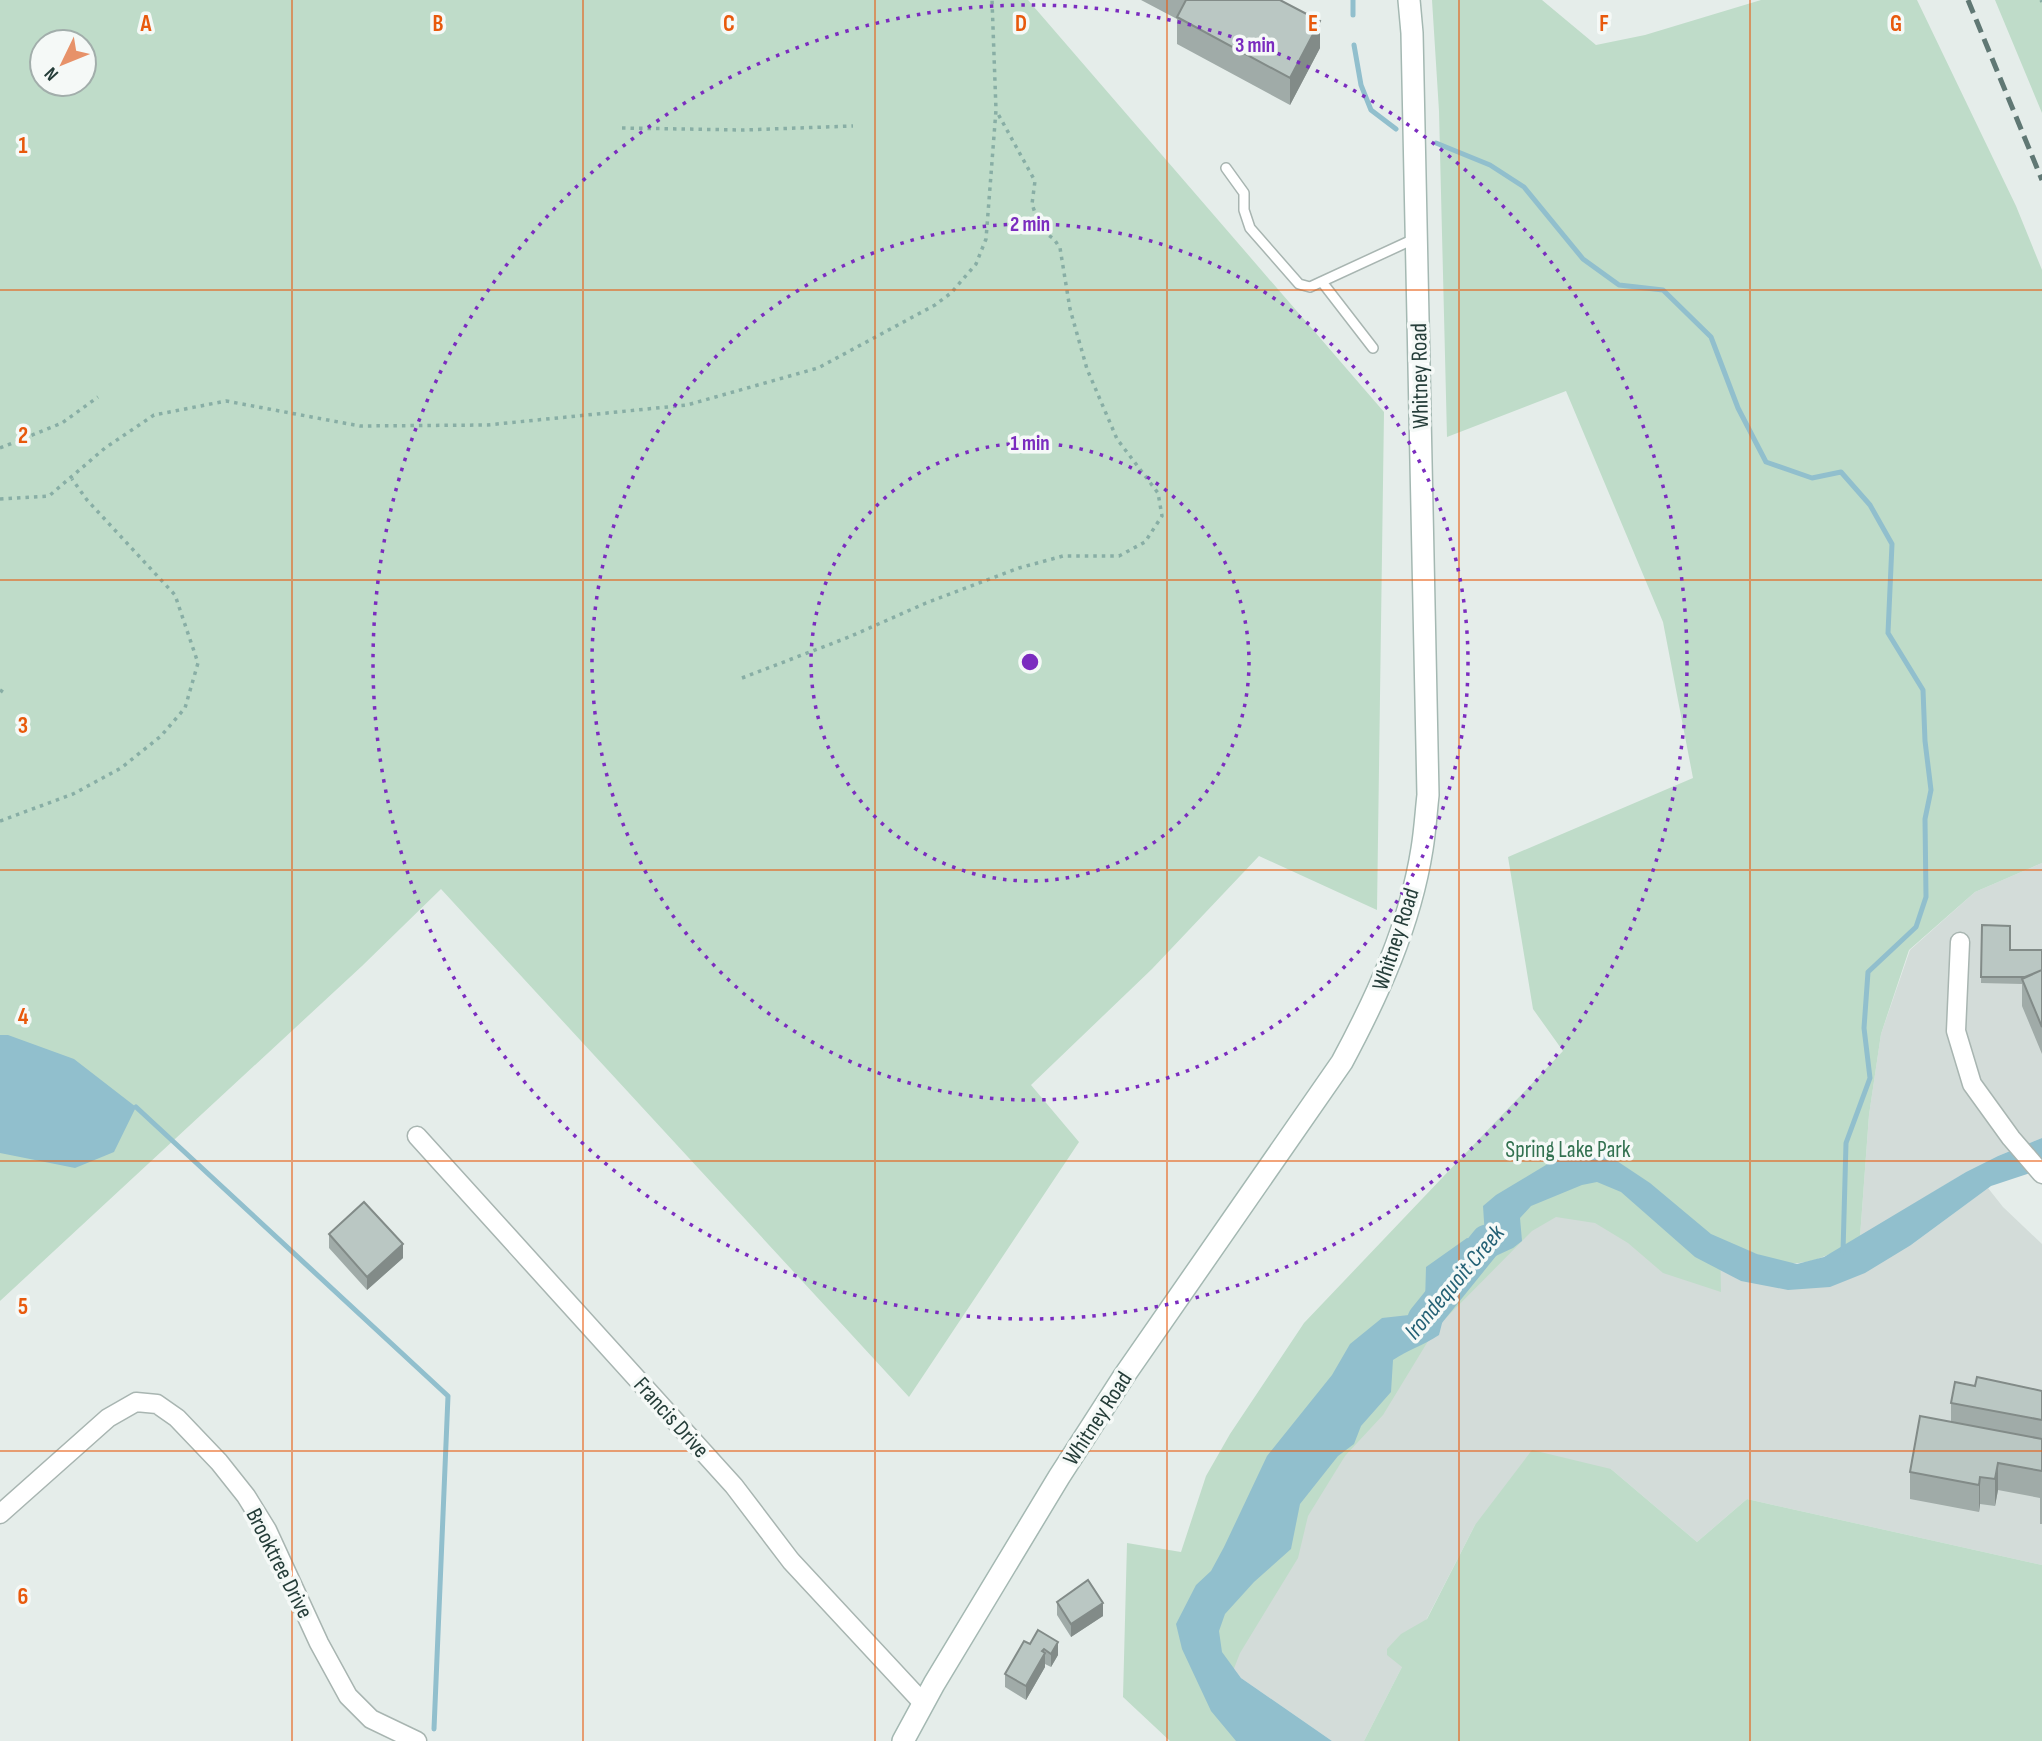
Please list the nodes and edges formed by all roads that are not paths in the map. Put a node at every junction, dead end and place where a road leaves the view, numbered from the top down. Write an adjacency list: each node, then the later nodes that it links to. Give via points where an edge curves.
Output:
1 (1409, 0): 3 (main road, Whitney Road)
2 (1226, 167): 4 (lane, via 1244,193 1250,228 1299,284 1311,287)
3 (1416, 238): 4 (lane); 10 (main road, Whitney Road, via 1428,795 1422,850 1390,964 1342,1062 1124,1376)
4 (1322, 282): 5 (lane)
5 (1373, 348)
6 (1960, 942): 8 (street, via 1956,1031 1972,1084)
7 (416, 1136): 10 (street, Francis Drive, via 734,1486 791,1561)
8 (2042, 1174)
9 (0, 1514): 11 (street, Brooktree Drive, via 108,1418 136,1402 157,1404 219,1462 246,1496 348,1696 371,1719)
10 (923, 1703): 12 (main road, Whitney Road)
11 (417, 1741)
12 (904, 1741)

